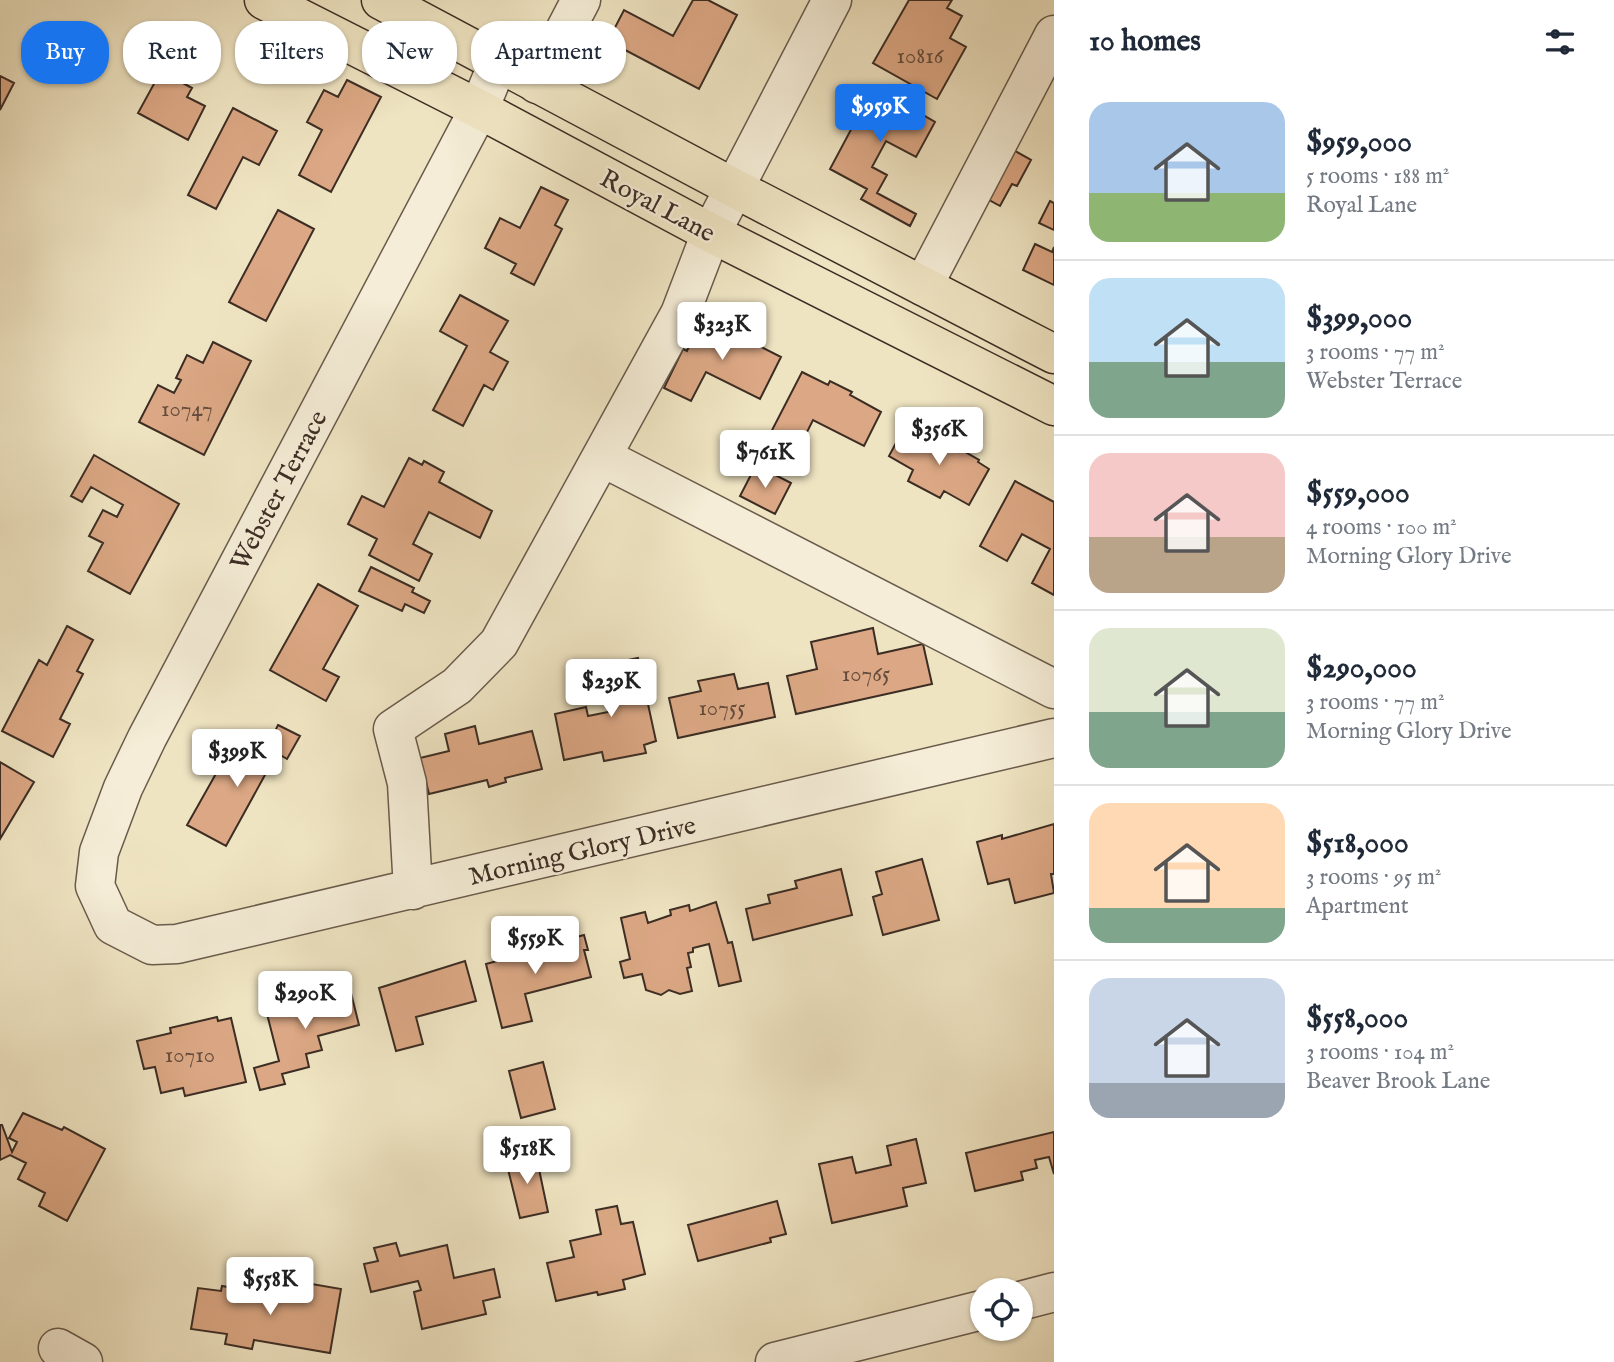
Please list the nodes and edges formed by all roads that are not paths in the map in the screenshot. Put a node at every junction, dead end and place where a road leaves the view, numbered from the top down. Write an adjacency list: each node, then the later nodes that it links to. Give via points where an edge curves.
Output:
1 (264, 0): 10 (main road, Royal Lane)
2 (381, 0): 7 (main road, Royal Lane)
3 (581, 0): 5 (street)
4 (832, 0): 11 (street)
5 (570, 21)
6 (1054, 35): 13 (street)
7 (471, 48)
8 (489, 84): 10 (street, Webster Terrace)
9 (539, 84): 11 (main road, Royal Lane)
10 (479, 109): 12 (main road, Royal Lane); 20 (street, Webster Terrace, via 123,788 99,852 95,886)
11 (734, 188): 12 (street); 13 (main road, Royal Lane)
12 (711, 233): 15 (main road, Royal Lane); 16 (street, via 680,314)
13 (923, 286): 14 (main road, Royal Lane)
14 (1054, 354)
15 (1054, 407)
16 (602, 457): 17 (street); 19 (street, via 499,643 457,686 393,729 407,783)
17 (1054, 689)
18 (1054, 738): 19 (street, Morning Glory Drive)
19 (414, 890): 20 (street, Morning Glory Drive, via 177,944 152,945)
20 (113, 925)
21 (1054, 1292): 22 (street)
22 (1033, 1298)
23 (970, 1313): 24 (street)
24 (775, 1362)

